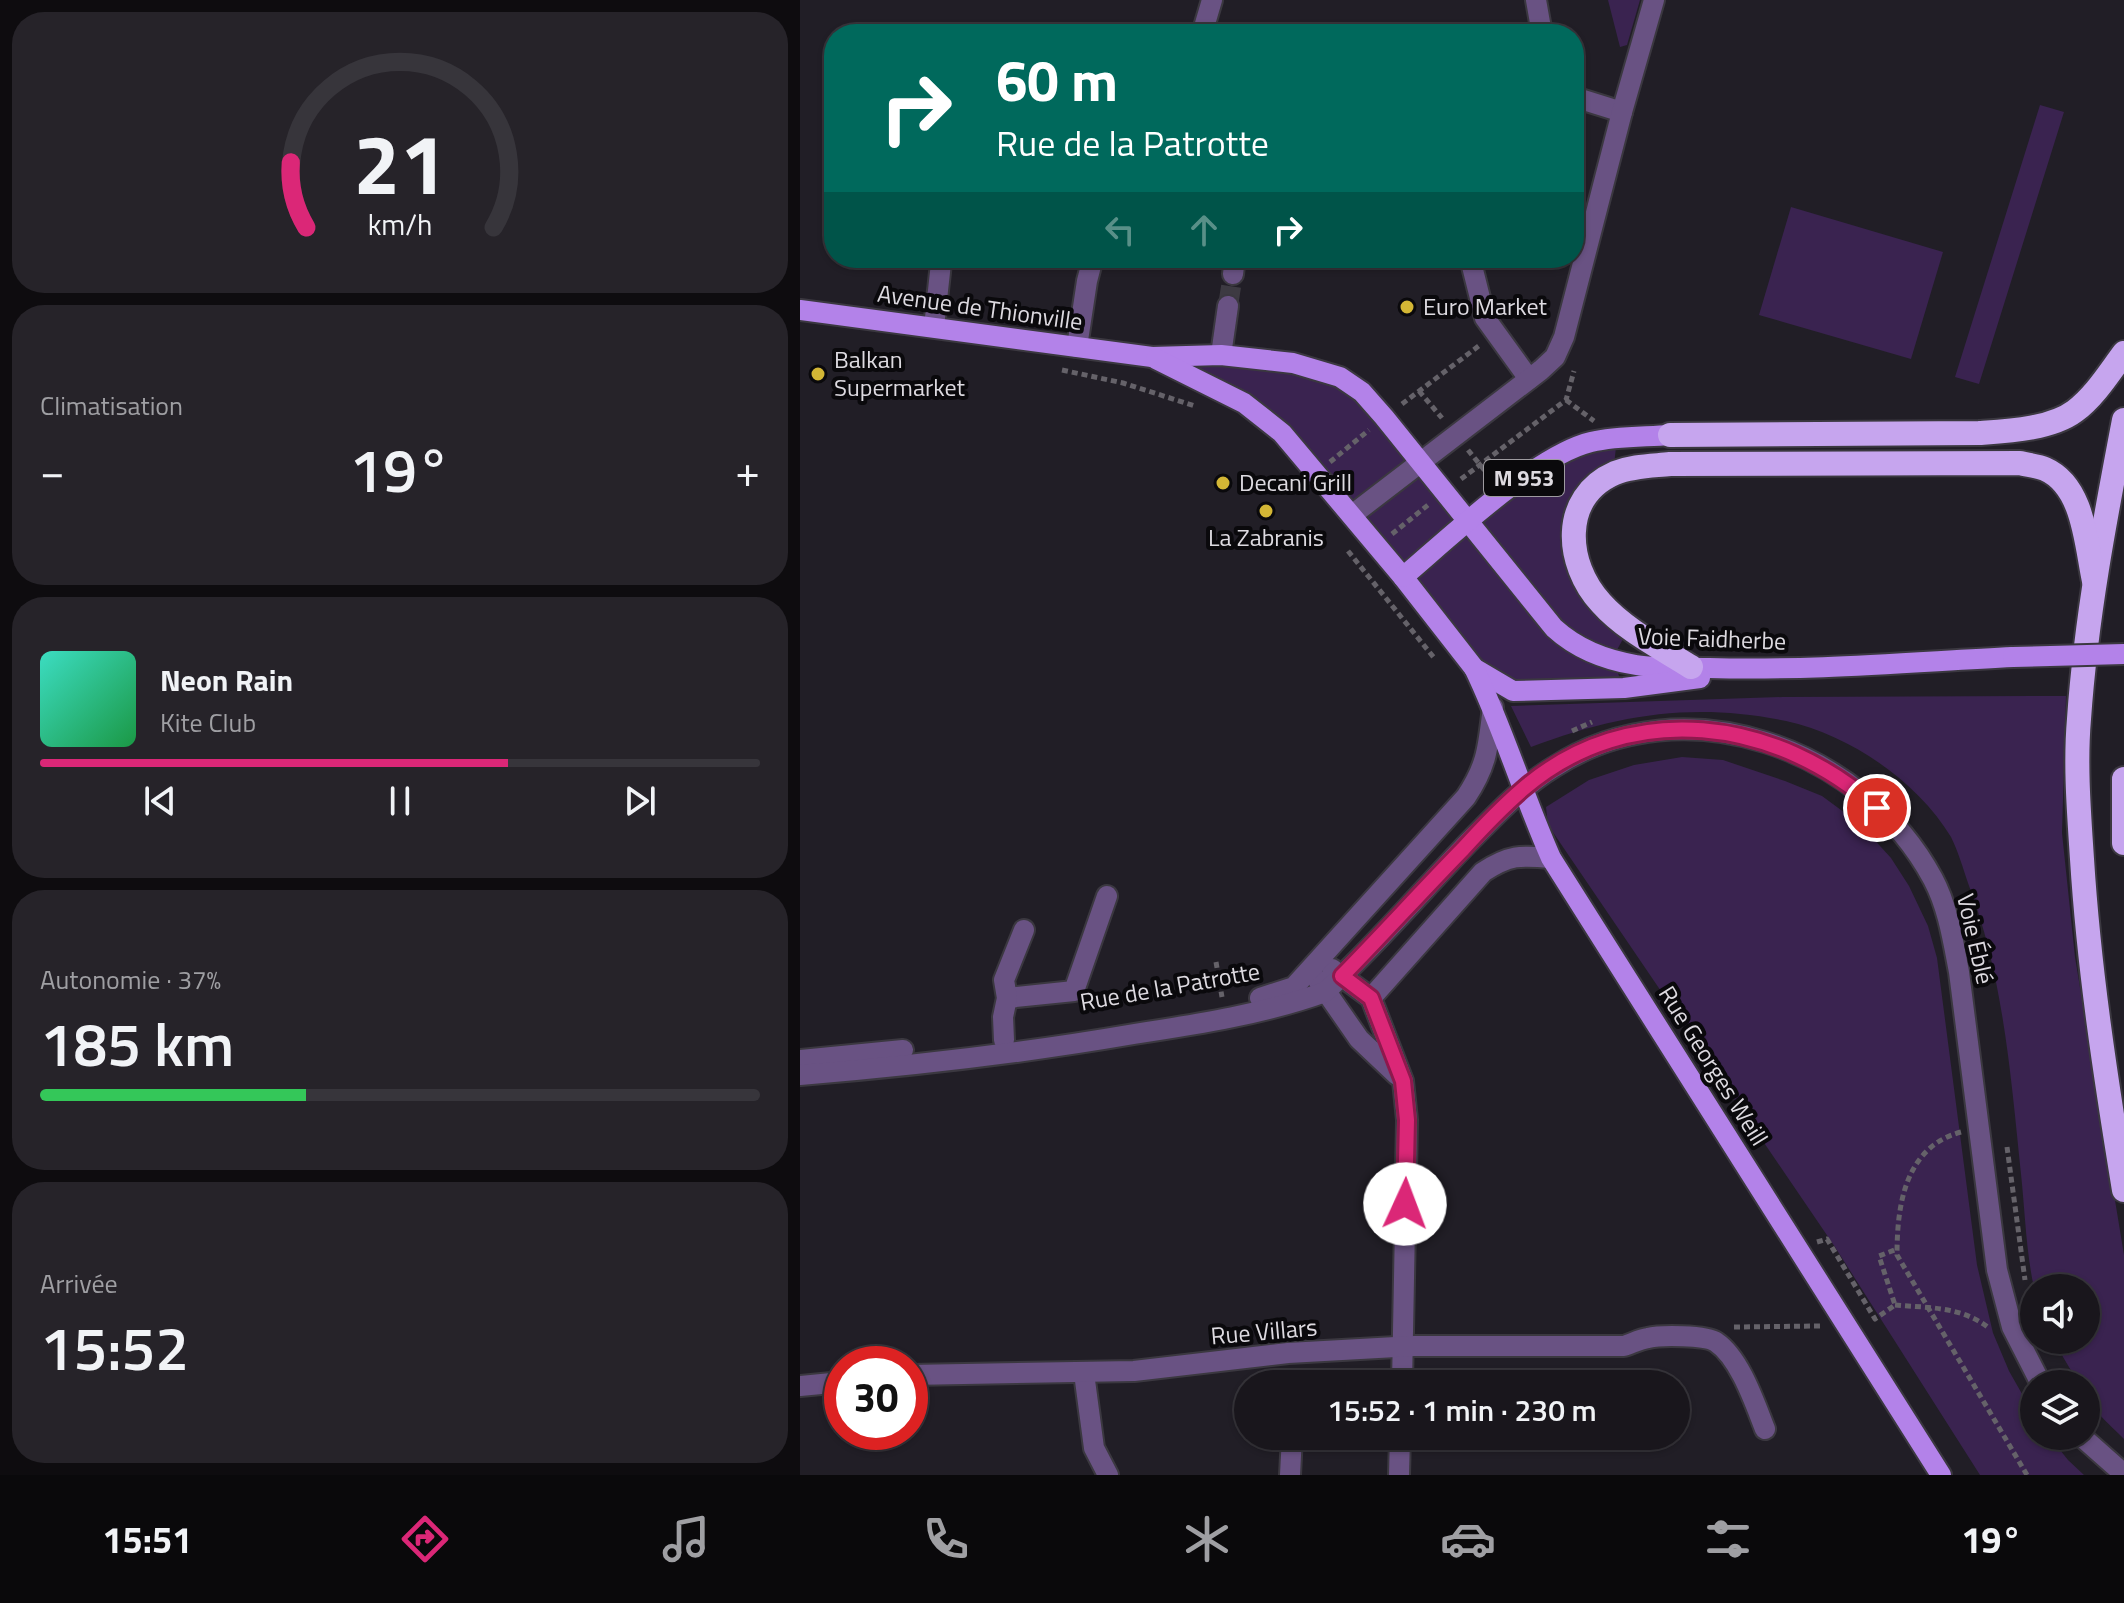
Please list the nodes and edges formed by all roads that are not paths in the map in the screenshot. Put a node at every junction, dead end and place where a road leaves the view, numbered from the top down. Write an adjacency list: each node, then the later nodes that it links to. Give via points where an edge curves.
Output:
1 (1212, 0): 4 (street)
2 (1536, 0): 5 (street)
3 (1654, 0): 7 (street)
4 (1205, 24)
5 (1540, 24)
6 (1584, 100): 7 (street)
7 (1622, 112): 8 (street)
8 (1584, 259)
9 (940, 268): 15 (street)
10 (1090, 268): 16 (street)
11 (1472, 268): 20 (street, via 1485,318)
12 (1582, 268): 20 (street, via 1555,357)
13 (1228, 306): 18 (street)
14 (800, 310): 15 (main road, Avenue de Thionville / M 953)
15 (934, 327): 16 (main road, Avenue de Thionville / M 953)
16 (1077, 347): 19 (main road, Avenue de Thionville / M 953)
17 (2124, 353): 22 (highway, via 2074,412 2024,430)
18 (1221, 355): 19 (main road, M 953); 23 (main road, M 953, via 1293,363 1340,377 1362,392)
19 (1152, 357): 24 (main road, M 953, via 1244,403 1282,433)
20 (1529, 379): 23 (street)
21 (2124, 420): 27 (highway)
22 (1670, 435): 25 (main road, M 953, via 1589,442 1560,454)
23 (1420, 462): 24 (street); 25 (main road, M 953)
24 (1352, 515): 26 (main road, M 953)
25 (1469, 522): 26 (main road, M 953); 29 (main road, Voie Faidherbe / M 953, via 1568,641 1634,665)
26 (1403, 577): 30 (main road, M 953)
27 (2094, 581): 29 (highway, via 2070,488 2046,469 2020,463 1670,464 1613,474 1580,503 1573,523 1581,574 1600,602 1629,628); 48 (highway, via 2078,721 2079,811 2098,1026)
28 (2124, 654): 31 (main road, Voie Faidherbe / M 953, bridge)
29 (1691, 667): 31 (main road, Voie Faidherbe / M 953)
30 (1474, 668): 31 (main road, M 953, via 1513,691 1624,688); 32 (main road, Rue Georges Weill)
31 (1764, 670)
32 (1493, 707): 34 (main road, Rue Georges Weill); 39 (street, Rue de la Patrotte, via 1486,761 1466,797)
33 (2124, 779): 35 (highway)
34 (1523, 788): 36 (main road, Rue Georges Weill); 40 (street, Rue de la Patrotte); 51 (street, Voie Éblé, via 1583,751 1616,739 1696,729 1773,744 1839,776 1890,820 1934,882 1950,926 1997,1270 2012,1327)
35 (2124, 843)
36 (1551, 858): 43 (street, via 1519,855 1483,872); 64 (main road, Rue Georges Weill)
37 (1107, 896): 42 (street, via 1074,991)
38 (1024, 930): 42 (street, via 1004,980)
39 (1315, 965): 40 (street); 41 (street); 44 (street, Rue de la Patrotte, via 1294,987 1275,995 1160,1019)
40 (1342, 976): 41 (street, Rue de la Patrotte); 43 (street)
41 (1325, 992): 46 (street, Rue de la Patrotte, via 1211,1022 1076,1044); 47 (street, via 1359,1039)
42 (1007, 998): 44 (street)
43 (1371, 998): 47 (street)
44 (1004, 1040): 45 (street, Rue de la Patrotte)
45 (800, 1060)
46 (800, 1075)
47 (1403, 1081): 49 (street, via 1407,1120)
48 (2124, 1190)
49 (1402, 1347): 50 (street); 52 (street, Rue Villars); 56 (street, Rue Villars, via 1624,1346 1648,1338 1703,1338 1715,1341 1728,1355 1750,1390)
50 (1402, 1370)
51 (2034, 1370)
52 (1084, 1373): 53 (street, Rue Villars); 61 (street, via 1094,1448)
53 (928, 1375)
54 (824, 1384): 55 (street)
55 (800, 1386)
56 (1765, 1429)
57 (1291, 1450): 62 (street)
58 (1400, 1450): 63 (street)
59 (2095, 1450): 60 (street)
60 (2124, 1474)
61 (1108, 1475)
62 (1290, 1475)
63 (1399, 1475)
64 (1941, 1475)

